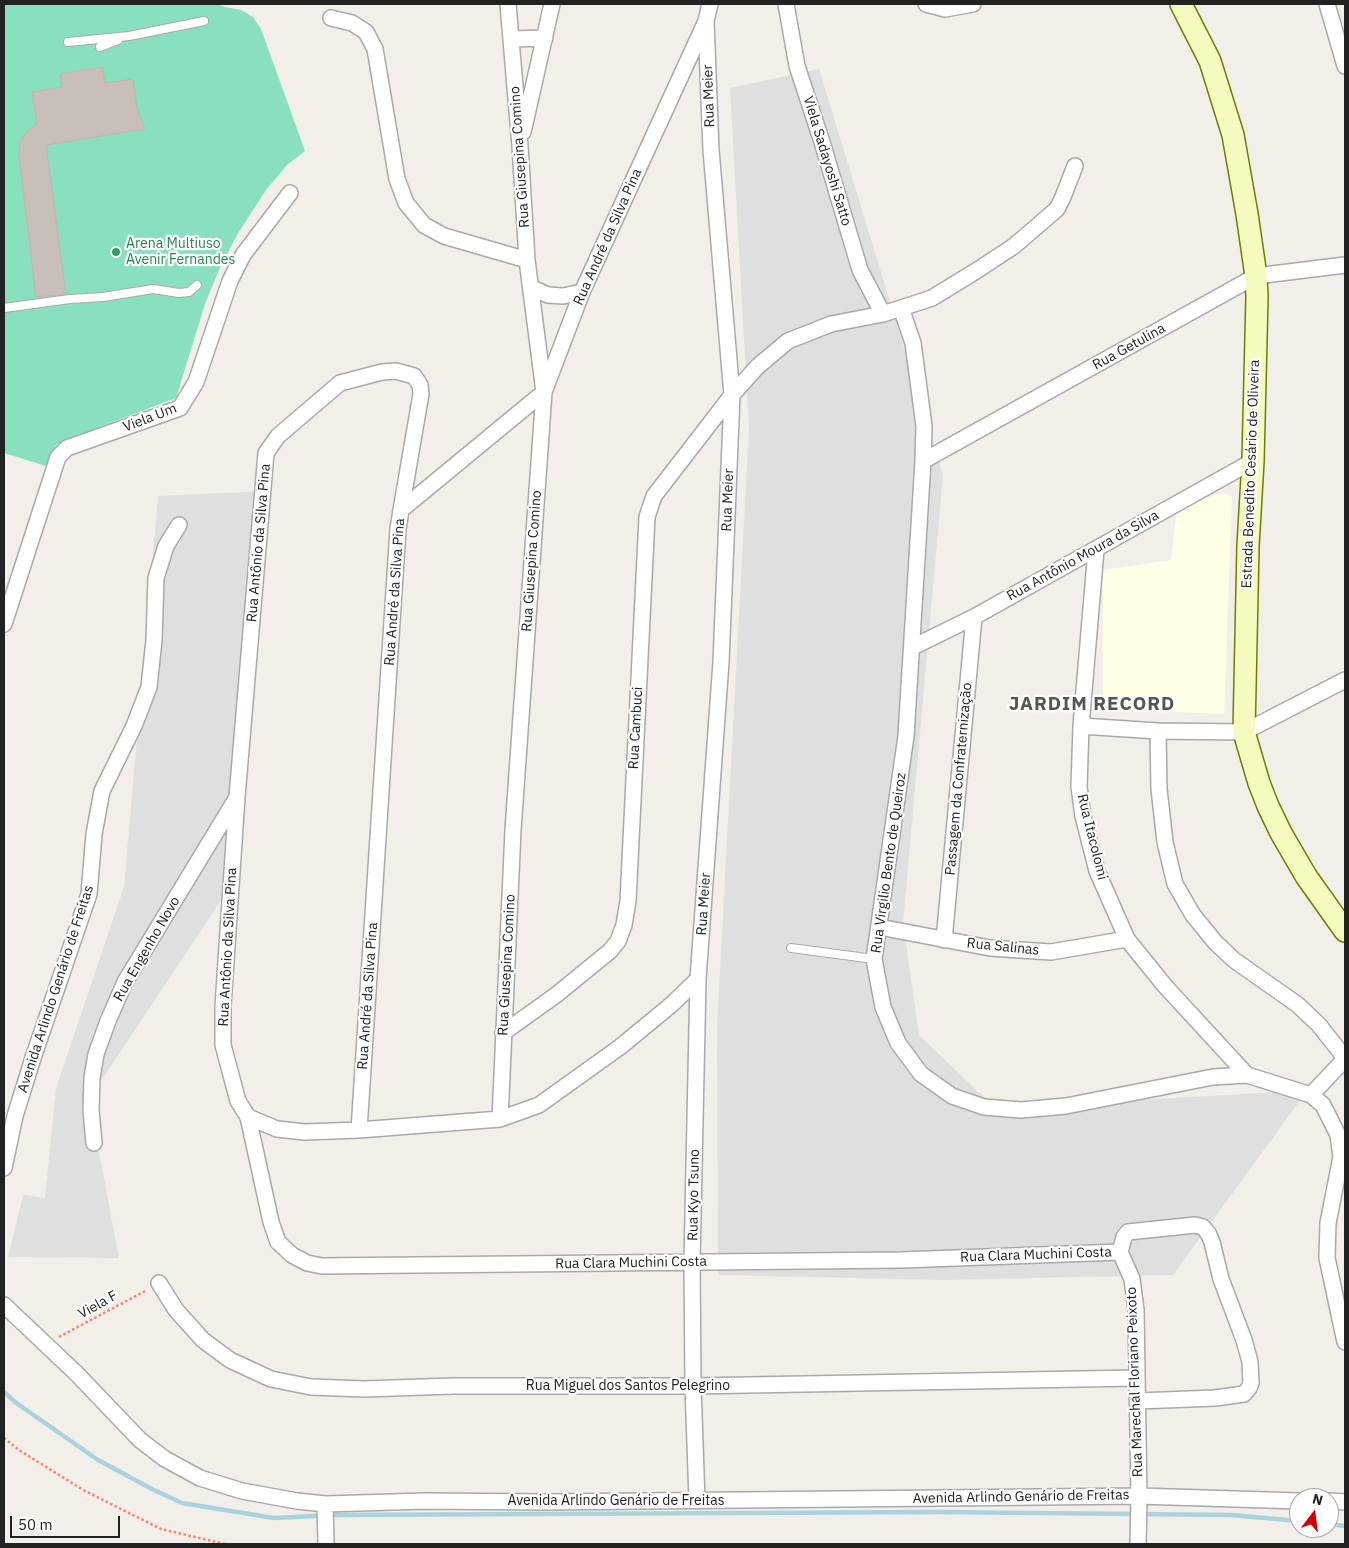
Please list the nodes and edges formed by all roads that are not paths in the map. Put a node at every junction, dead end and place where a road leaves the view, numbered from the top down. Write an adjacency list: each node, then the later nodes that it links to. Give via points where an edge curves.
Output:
1 (508, 4): 14 (street, Rua Giusepina Comino)
2 (552, 4): 13 (street)
3 (710, 4): 11 (street, Rua André da Silva Pina)
4 (786, 4): 29 (street, Viela Sadayoshi Satto, via 797,66 860,270)
5 (926, 4): 6 (street, via 945,8)
6 (974, 4)
7 (1181, 4): 23 (main road, Estrada Benedito Cesário de Oliveira, via 1210,61 1233,135)
8 (1327, 4): 17 (street)
9 (331, 18): 21 (street, via 352,23 366,32 375,49 397,179 406,203 424,225 444,236)
10 (204, 21): 12 (lane)
11 (706, 21): 26 (street, Rua André da Silva Pina); 31 (street, Rua Meier, via 711,150)
12 (129, 36): 15 (lane); 16 (lane)
13 (545, 38): 14 (street); 18 (street)
14 (511, 39): 18 (street, Rua Giusepina Comino)
15 (68, 42)
16 (100, 47)
17 (1345, 66)
18 (520, 146): 21 (street, Rua Giusepina Comino)
19 (1075, 166): 28 (street, Rua Cambuci, via 1064,197 1056,208 1014,246 932,298)
20 (290, 193): 38 (street, Viela Um, via 243,255 230,281 196,382 180,408 67,448 58,457)
21 (528, 260): 25 (street, Rua Giusepina Comino)
22 (1345, 265): 23 (street, Rua Getulina)
23 (1256, 276): 32 (street, Rua Getulina); 33 (main road, Estrada Benedito Cesário de Oliveira)
24 (197, 285): 27 (lane, via 189,292 153,289)
25 (532, 288): 26 (street, via 548,295); 30 (street, Rua Giusepina Comino)
26 (582, 292): 30 (street, Rua André da Silva Pina)
27 (4, 308)
28 (902, 308): 29 (street, Rua Cambuci); 32 (street, Rua Virgilio Bento de Queiroz, via 913,343 924,426)
29 (883, 314): 31 (street, Rua Cambuci, via 831,324 788,341 757,367)
30 (544, 392): 34 (street, Rua André da Silva Pina); 52 (street, Rua Giusepina Comino, via 513,830)
31 (732, 395): 51 (street, Rua Meier, via 721,662); 52 (street, Rua Cambuci, via 654,496 647,517 628,902 624,925 610,951)
32 (923, 461): 39 (street, Rua Virgilio Bento de Queiroz)
33 (1252, 461): 36 (street, Rua Antônio Moura da Silva); 43 (main road, Estrada Benedito Cesário de Oliveira)
34 (401, 510): 44 (street, Rua Antônio da Silva Pina, via 421,394 414,376 396,371 382,372 340,383 278,436 266,453); 58 (street, Rua André da Silva Pina)
35 (179, 525): 60 (street, Avenida Arlindo Genário de Freitas, via 166,546 156,578 149,686 134,726 102,791 94,834 89,894 15,1116)
36 (1096, 550): 37 (street, Rua Antônio Moura da Silva); 41 (street, Rua Itacolomi)
37 (974, 618): 39 (street, Rua Antônio Moura da Silva); 48 (street, Passagem da Confraternização)
38 (4, 624)
39 (913, 647): 45 (street, Rua Virgilio Bento de Queiroz, via 906,736)
40 (1345, 680): 43 (street)
41 (1082, 726): 42 (street); 47 (street, Rua Itacolomi, via 1079,787 1083,816 1098,871)
42 (1158, 731): 43 (street); 53 (street, via 1159,789 1165,842 1176,884 1193,914 1234,960 1312,1018)
43 (1244, 732): 46 (main road, Estrada Benedito Cesário de Oliveira, via 1272,815 1306,876)
44 (237, 797): 56 (street, Rua Antônio da Silva Pina, via 223,1045 238,1101); 59 (street, Rua Engenho Novo, via 125,982 108,1021 96,1054 92,1078)
45 (879, 928): 48 (street, Rua Salinas); 50 (street, Rua Virgilio Bento de Queiroz)
46 (1345, 931)
47 (1127, 939): 48 (street, Rua Salinas, via 1051,952 990,948); 54 (street, Rua Itacolomi, via 1165,986)
48 (944, 940)
49 (791, 948): 50 (lane)
50 (874, 959): 54 (street, Rua Virgilio Bento de Queiroz, via 883,1007 898,1043 920,1074 968,1103 1020,1110 1066,1106 1214,1076)
51 (698, 979): 57 (street, via 620,1047 539,1105); 62 (street, Rua Kyo Tsuno)
52 (503, 1033): 57 (street, Rua Giusepina Comino)
53 (1345, 1059): 55 (street)
54 (1247, 1075): 55 (street, Rua Virgilio Bento de Queiroz)
55 (1311, 1095): 65 (street, via 1323,1105 1338,1135 1341,1157 1328,1223 1327,1258)
56 (248, 1117): 58 (street, via 277,1129 305,1132); 62 (street, Rua Clara Muchini Costa, via 278,1242 307,1263 322,1266)
57 (500, 1119): 58 (street)
58 (359, 1130)
59 (94, 1143)
60 (4, 1168)
61 (1120, 1252): 62 (street, Rua Clara Muchini Costa, via 901,1260); 66 (street, Rua Marechal Floriano Peixoto, via 1135,1294); 68 (street, via 1128,1232 1195,1225 1203,1227 1208,1233 1250,1362 1251,1383 1242,1395)
62 (692, 1262): 67 (street, Rua Kyo Tsuno)
63 (159, 1283): 67 (street, Rua Miguel dos Santos Pelegrino, via 176,1310 203,1340 230,1360 271,1379 311,1387)
64 (4, 1305): 72 (street, Avenida Arlindo Genário de Freitas, via 47,1344 140,1440 166,1459 200,1478 242,1491)
65 (1345, 1342)
66 (1136, 1378): 67 (street, Rua Miguel dos Santos Pelegrino); 68 (street, Rua Marechal Floriano Peixoto)
67 (693, 1386): 70 (street, Rua Kyo Tsuno)
68 (1138, 1401): 69 (street, Rua Marechal Floriano Peixoto)
69 (1139, 1498): 70 (street, Avenida Arlindo Genário de Freitas); 71 (street, Avenida Arlindo Genário de Freitas); 74 (street, Rua Marechal Floriano Peixoto)
70 (697, 1501): 72 (street, Avenida Arlindo Genário de Freitas, via 426,1501)
71 (1289, 1501)
72 (325, 1508): 73 (street)
73 (326, 1540)
74 (1138, 1544)

